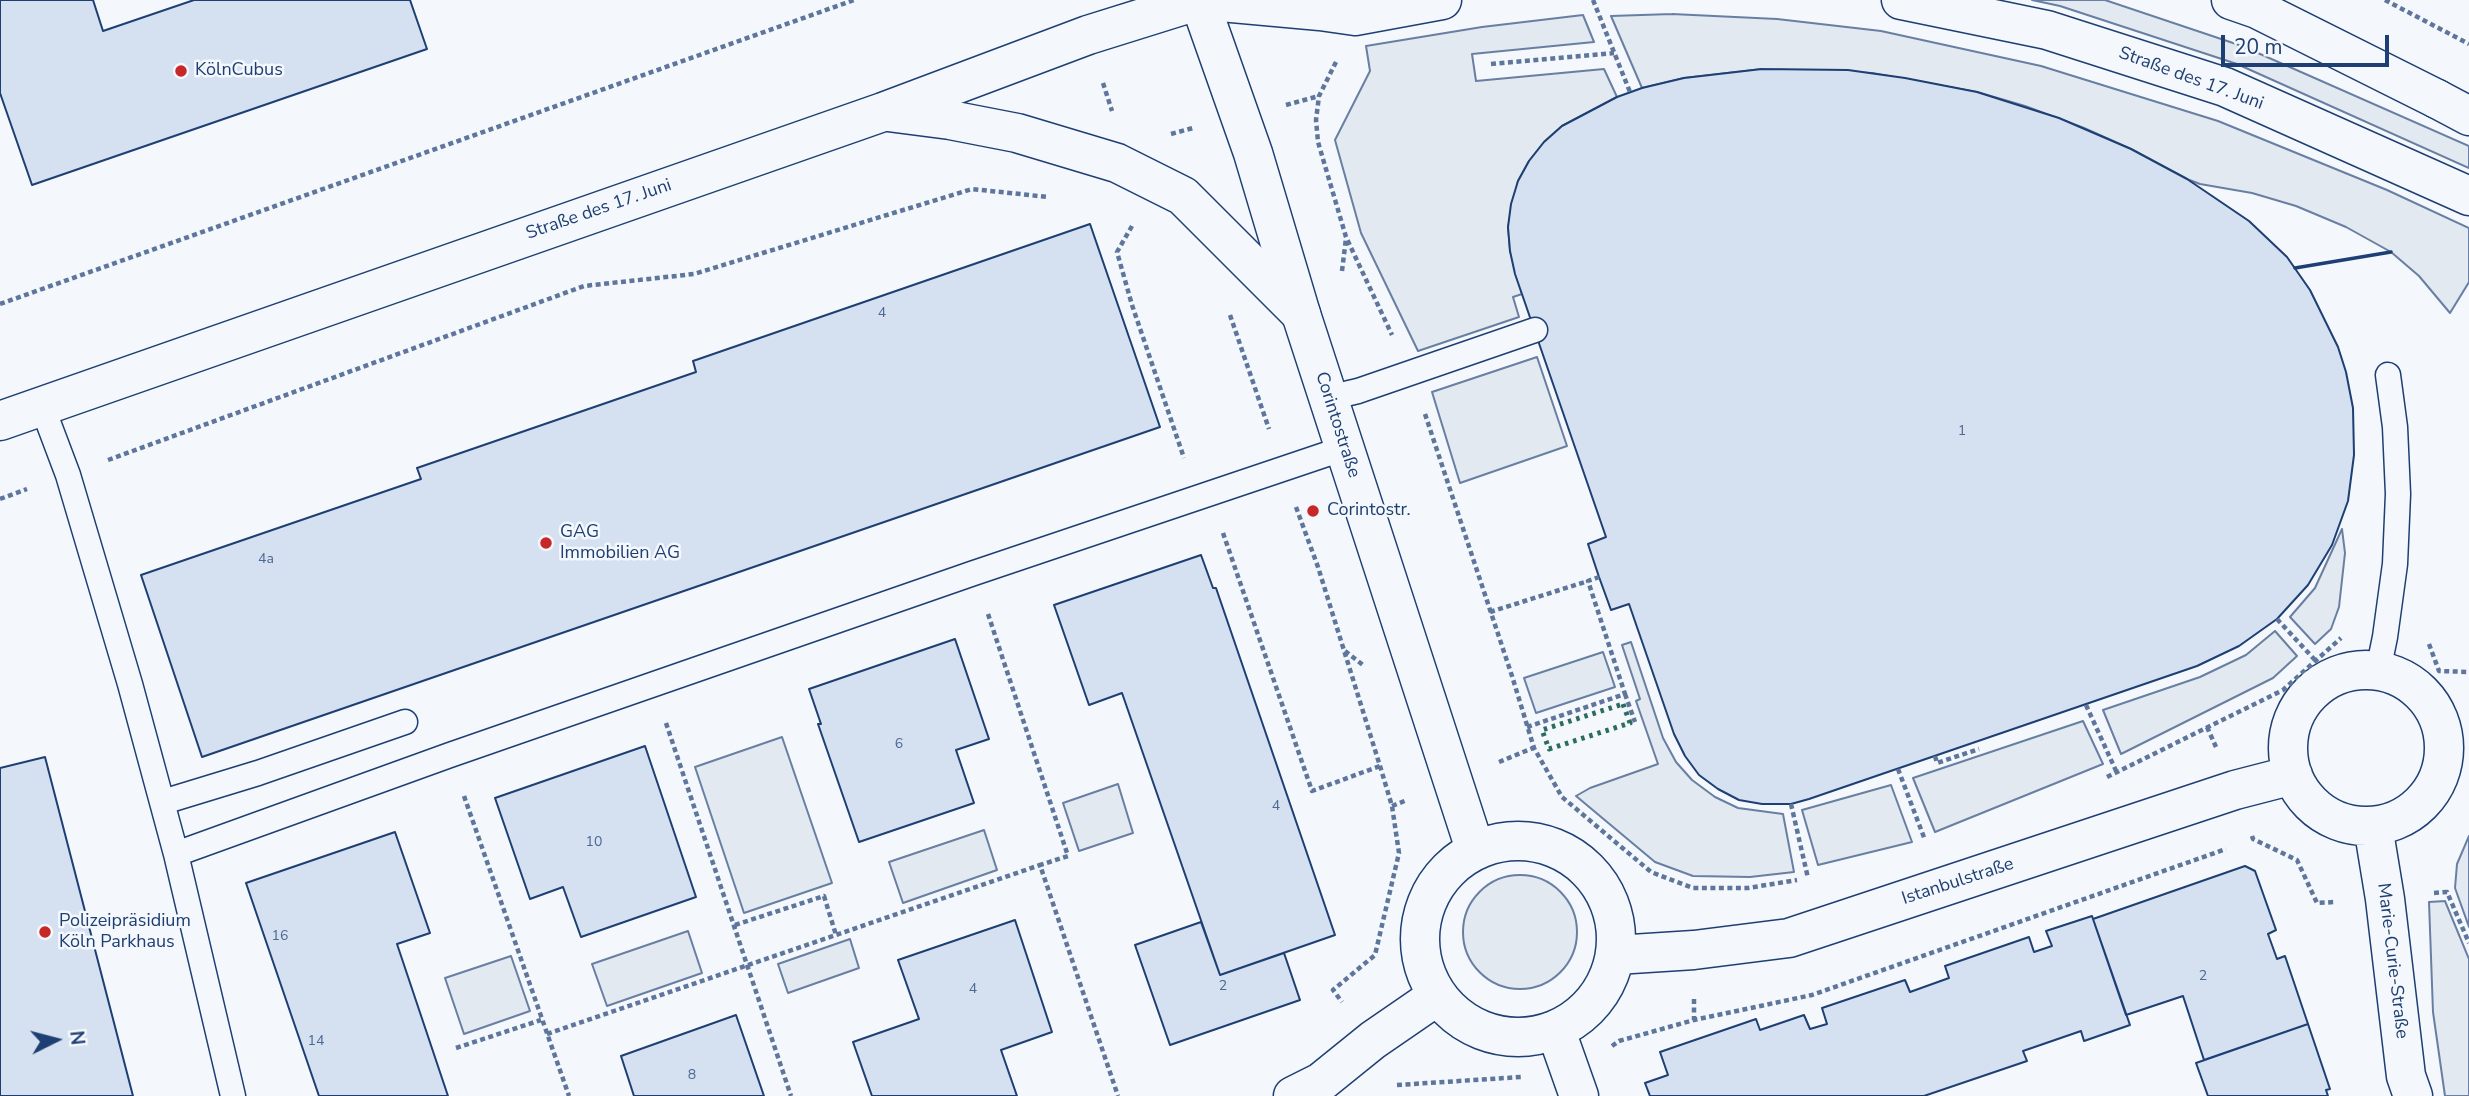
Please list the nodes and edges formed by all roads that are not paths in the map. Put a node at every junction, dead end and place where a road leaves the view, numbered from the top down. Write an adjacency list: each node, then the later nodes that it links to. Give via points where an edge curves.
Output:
1 (1200, 0): 2 (street, Straße des 17. Juni, via 1355,16); 6 (street, Straße des 17. Juni, via 1088,35); 8 (street, Corintostraße, via 1253,153)
2 (1442, 0)
3 (1901, 0): 7 (street, Straße des 17. Juni, via 2047,30 2225,88)
4 (2231, 0): 5 (street)
5 (2459, 109)
6 (883, 112): 8 (street, via 1017,133 1118,163 1183,196); 12 (street, Straße des 17. Juni)
7 (2469, 196)
8 (1301, 314): 11 (street, Corintostraße)
9 (1535, 330): 11 (lane)
10 (2388, 375): 15 (lane, via 2398,494 2395,564)
11 (1328, 398): 14 (street, Corintostraße)
12 (42, 406): 13 (street, Straße des 17. Juni); 19 (lane, via 68,475)
13 (0, 421)
14 (1345, 448): 21 (street, Corintostraße); 22 (lane, via 974,573)
15 (2382, 654): 17 (street, via 2402,678 2423,693); 18 (street, via 2326,681 2306,698 2292,722 2288,748)
16 (405, 722): 19 (lane)
17 (2457, 737): 20 (street, via 2427,797 2403,817)
18 (2293, 775): 20 (street, via 2303,793 2334,819); 23 (street, Istanbulstraße, via 1789,937)
19 (163, 802): 22 (lane)
20 (2373, 826): 29 (street, Marie-Curie-Straße, via 2406,1076)
21 (1475, 849): 23 (street, via 1505,840 1536,841 1564,851 1589,870 1607,895 1615,924); 24 (street, via 1452,865 1433,887 1423,914 1419,942 1424,971)
22 (176, 854): 26 (lane)
23 (1616, 955): 25 (street, via 1605,987 1584,1013)
24 (1437, 996): 25 (street, via 1460,1020 1490,1034 1524,1038); 27 (street, via 1321,1082)
25 (1556, 1031): 28 (street)
26 (233, 1096)
27 (1293, 1096)
28 (1579, 1096)
29 (2413, 1096)

